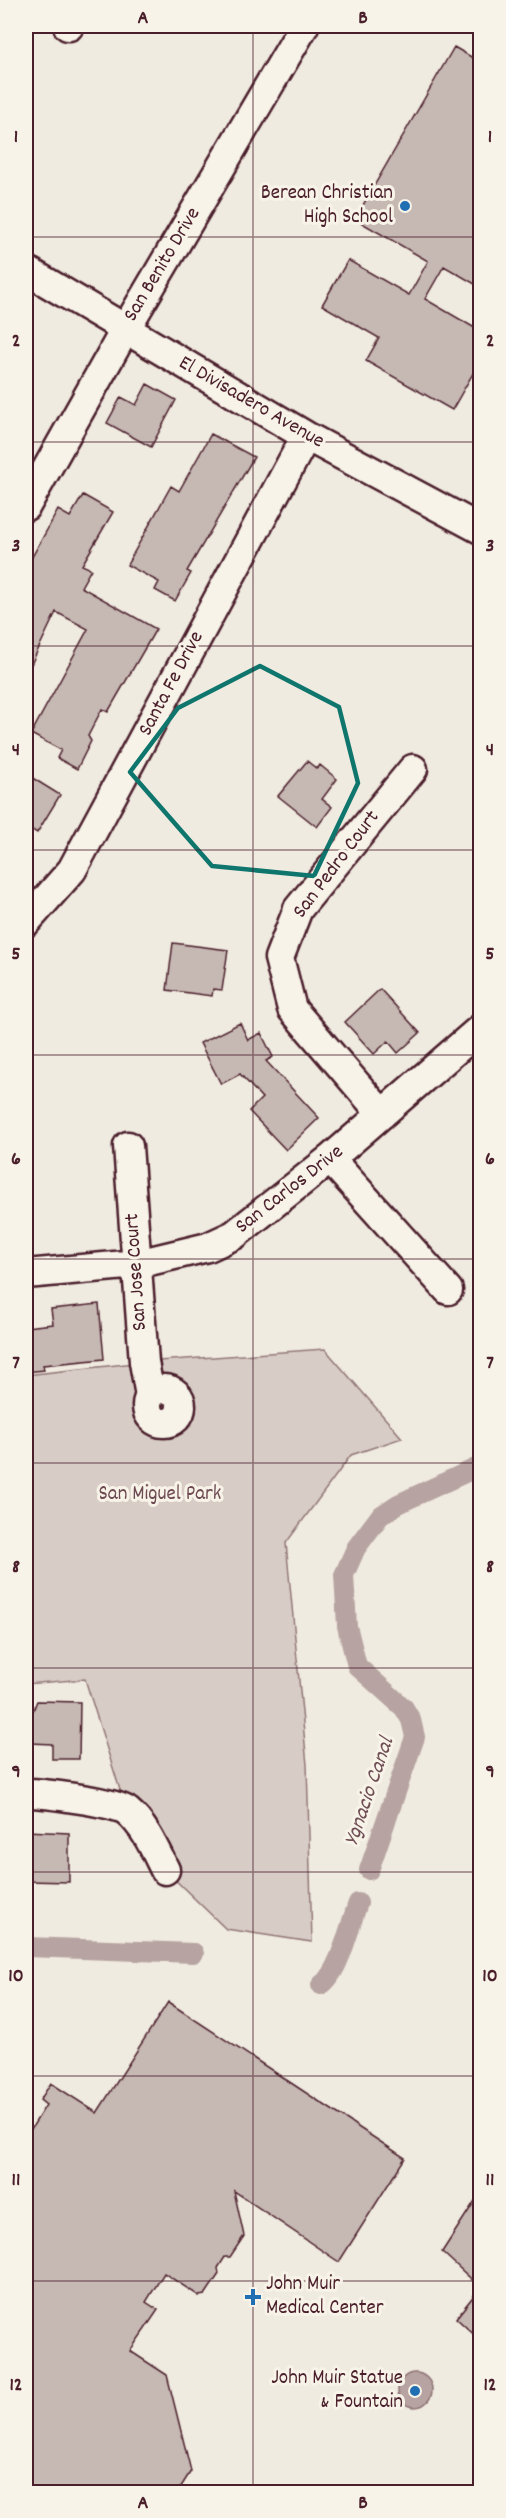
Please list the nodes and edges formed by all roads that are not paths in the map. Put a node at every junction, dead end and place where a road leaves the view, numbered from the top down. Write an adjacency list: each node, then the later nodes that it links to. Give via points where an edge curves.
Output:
1 (303, 26): 3 (street, San Benito Drive)
2 (26, 270): 3 (street, El Divisadero Avenue)
3 (125, 330): 4 (street, El Divisadero Avenue); 5 (street, San Benito Drive)
4 (306, 436): 6 (street, El Divisadero Avenue); 8 (street, Santa Fe Drive, via 72,870)
5 (26, 506)
6 (480, 529)
7 (413, 769): 10 (street, San Pedro Court, via 298,909 279,958 292,1010)
8 (26, 922)
9 (480, 1029): 10 (street, San Carlos Drive)
10 (382, 1114): 12 (street, San Carlos Drive)
11 (128, 1146): 13 (street, San Jose Court)
12 (330, 1159): 13 (street, San Carlos Drive, via 234,1235 208,1247); 15 (street)
13 (137, 1264): 14 (street, San Carlos Drive); 16 (street, San Jose Court)
14 (26, 1274)
15 (448, 1290)
16 (150, 1396)
17 (26, 1793): 18 (street, via 45,1793 126,1809 150,1838)
18 (165, 1870)

